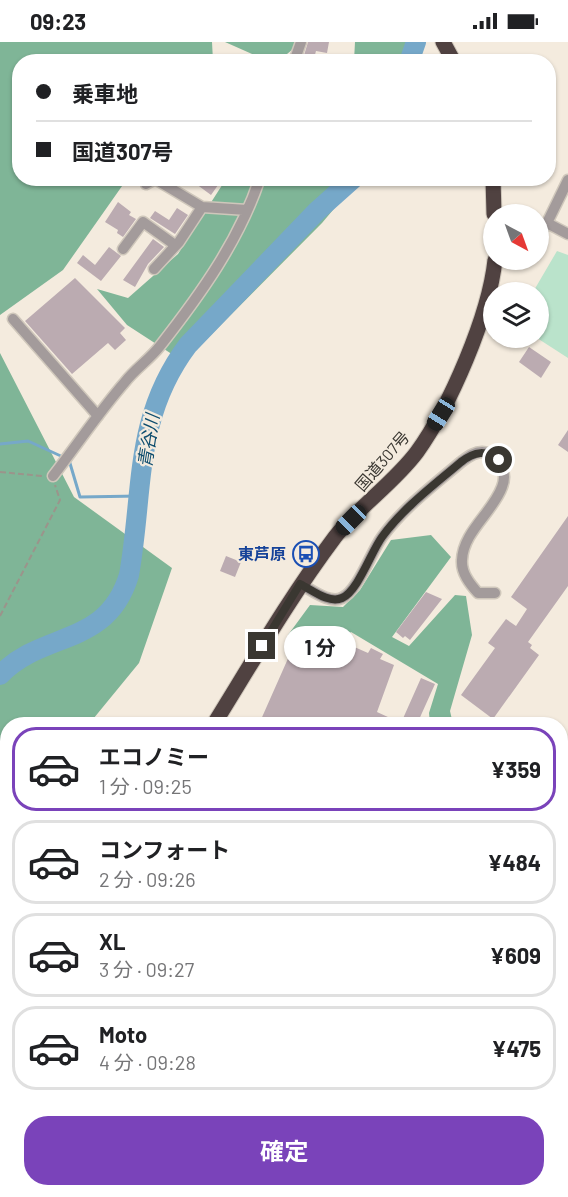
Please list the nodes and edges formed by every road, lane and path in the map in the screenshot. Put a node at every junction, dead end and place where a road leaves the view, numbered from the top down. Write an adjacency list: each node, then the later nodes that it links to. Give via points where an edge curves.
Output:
1 (568, 180): 8 (street)
2 (167, 186): 6 (street)
3 (257, 186): 7 (street)
4 (493, 186): 5 (highway)
5 (494, 204)
6 (202, 207): 7 (street); 11 (street)
7 (248, 210): 16 (street, via 209,283)
8 (549, 219)
9 (549, 224): 10 (street)
10 (568, 234)
11 (175, 245): 12 (street, via 143,222); 13 (street)
12 (123, 249)
13 (154, 270)
14 (492, 270): 19 (highway, 国道307号, via 471,348 441,414 416,452 337,534)
15 (13, 319): 16 (street)
16 (98, 416): 18 (street)
17 (0, 472): 18 (path)
18 (53, 476): 21 (path, via 60,500)
19 (300, 584): 20 (street, via 329,599 341,599 351,593 395,521 470,454 482,452 499,460 504,470 503,485 467,542 462,560 465,574 478,593); 22 (highway, 国道307号)
20 (495, 593)
21 (0, 616)
22 (218, 717)

